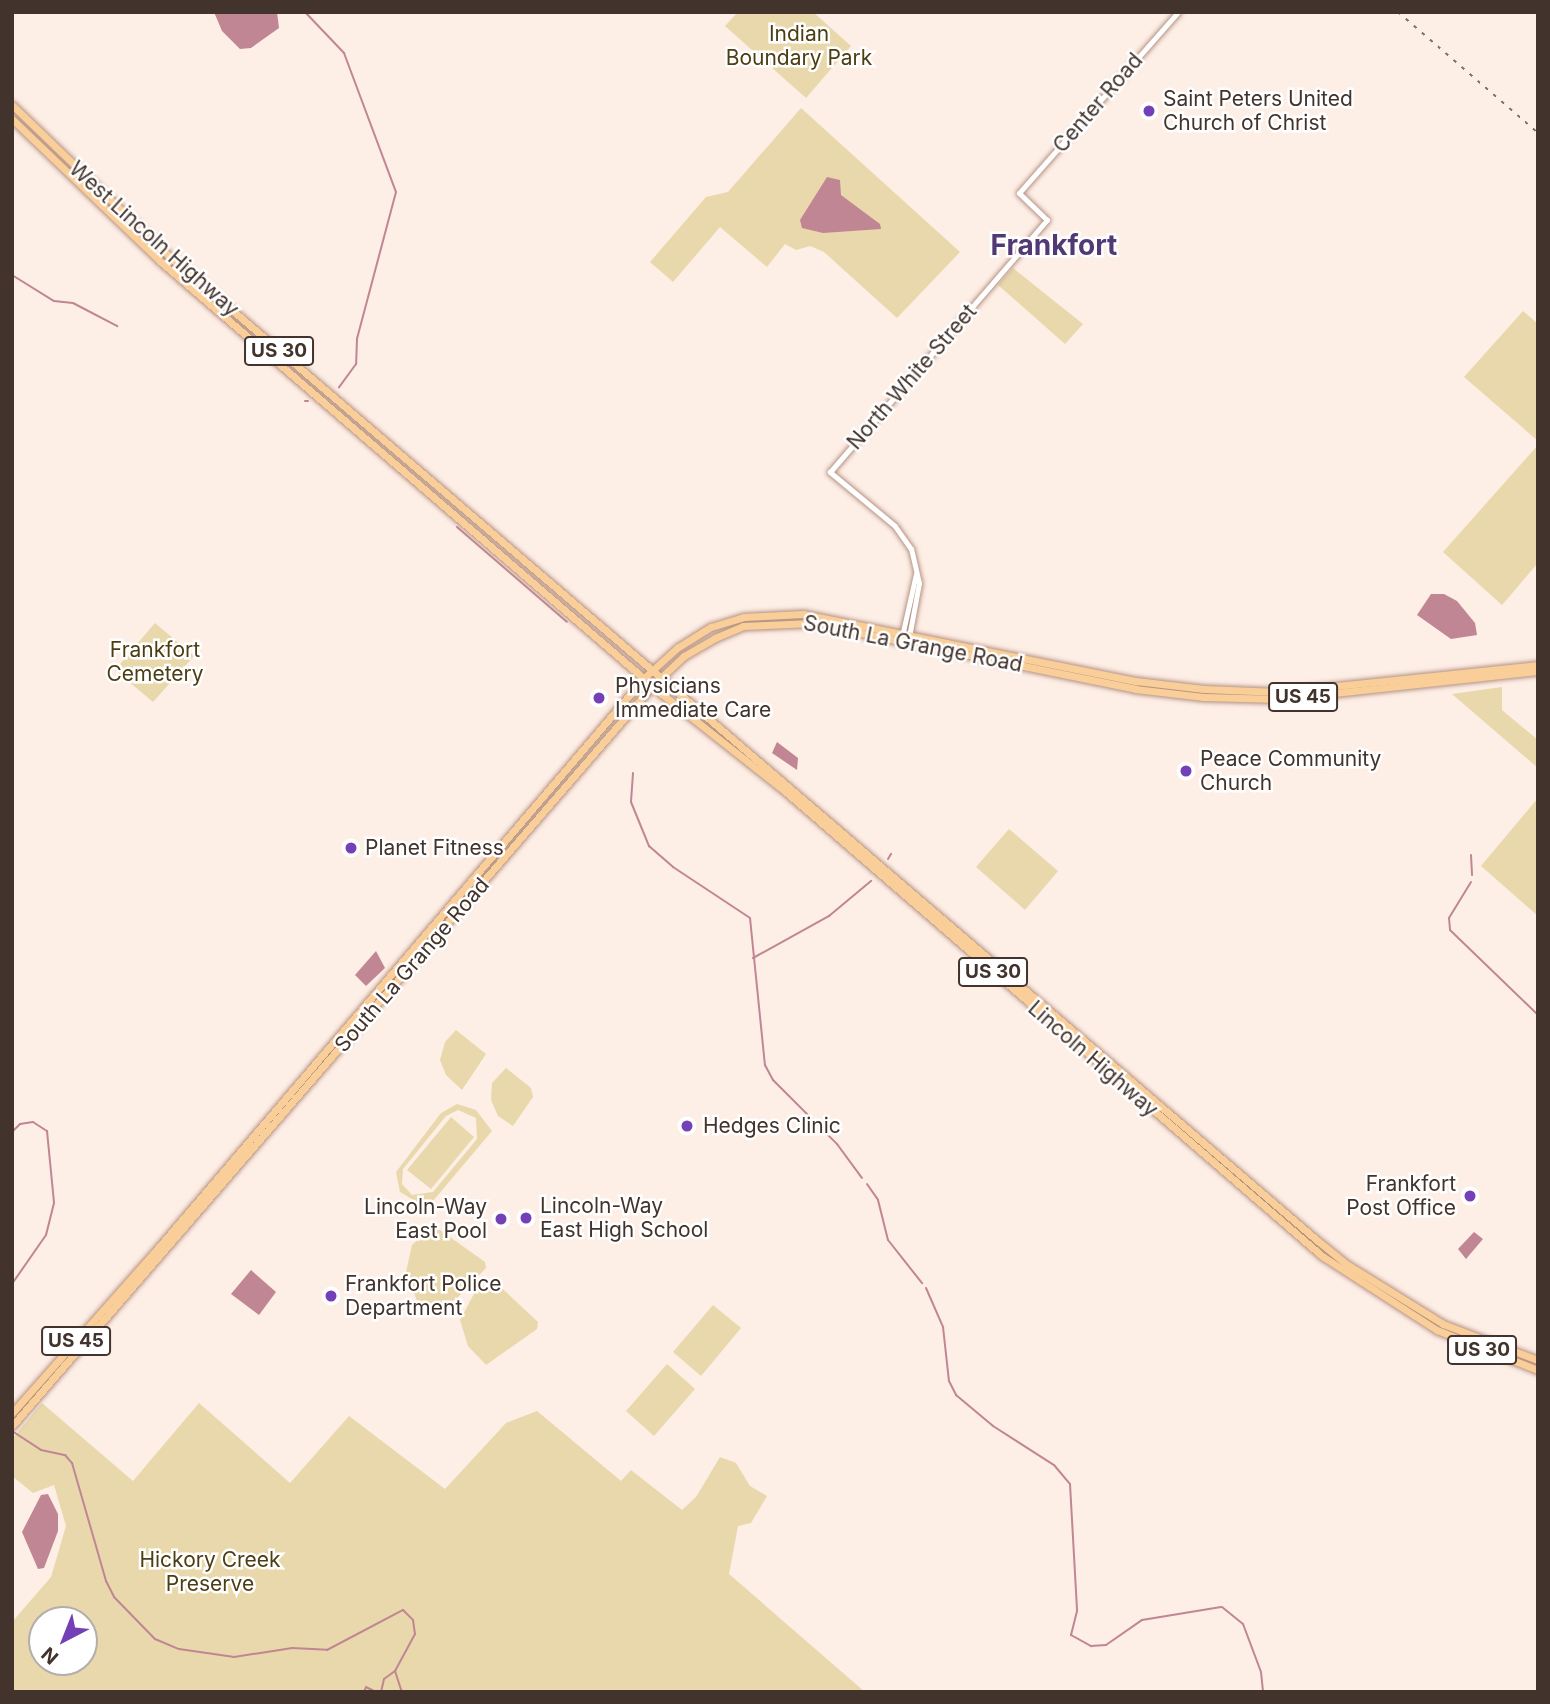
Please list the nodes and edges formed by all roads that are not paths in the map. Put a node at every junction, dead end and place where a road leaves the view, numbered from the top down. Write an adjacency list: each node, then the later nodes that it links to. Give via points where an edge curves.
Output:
1 (1178, 12): 4 (street, Center Road, via 1019,193)
2 (12, 105): 5 (main road, West Lincoln Highway / US 30, via 169,256)
3 (12, 120): 6 (main road, West Lincoln Highway / US 30, via 161,262)
4 (1047, 220): 7 (street, North White Street, via 830,472 905,537 917,571)
5 (555, 587): 9 (main road, Lincoln Highway / US 30)
6 (548, 594): 12 (main road, Lincoln Highway / US 30)
7 (905, 637): 8 (main road, South La Grange Road / US 45, via 1136,681 1225,690 1291,691); 9 (main road, South La Grange Road / US 45, via 803,614 744,617 711,627); 10 (main road, South La Grange Road / US 45, via 1135,689 1204,697 1280,699); 11 (main road, South La Grange Road / US 45, via 792,621 743,626 715,638)
8 (1538, 665)
9 (651, 669): 11 (main road, Lincoln Highway / US 30); 12 (main road, South La Grange Road / US 45)
10 (1538, 671)
11 (660, 677): 13 (main road, South La Grange Road / US 45); 14 (main road, Lincoln Highway / US 30, via 1348,1265 1443,1324)
12 (643, 678): 13 (main road, Lincoln Highway / US 30); 16 (main road, South La Grange Road / US 45)
13 (652, 686): 15 (main road, Lincoln Highway / US 30, via 787,793 1344,1273 1437,1330); 16 (main road, South La Grange Road / US 45)
14 (1538, 1360)
15 (1538, 1370)
16 (14, 1419)

